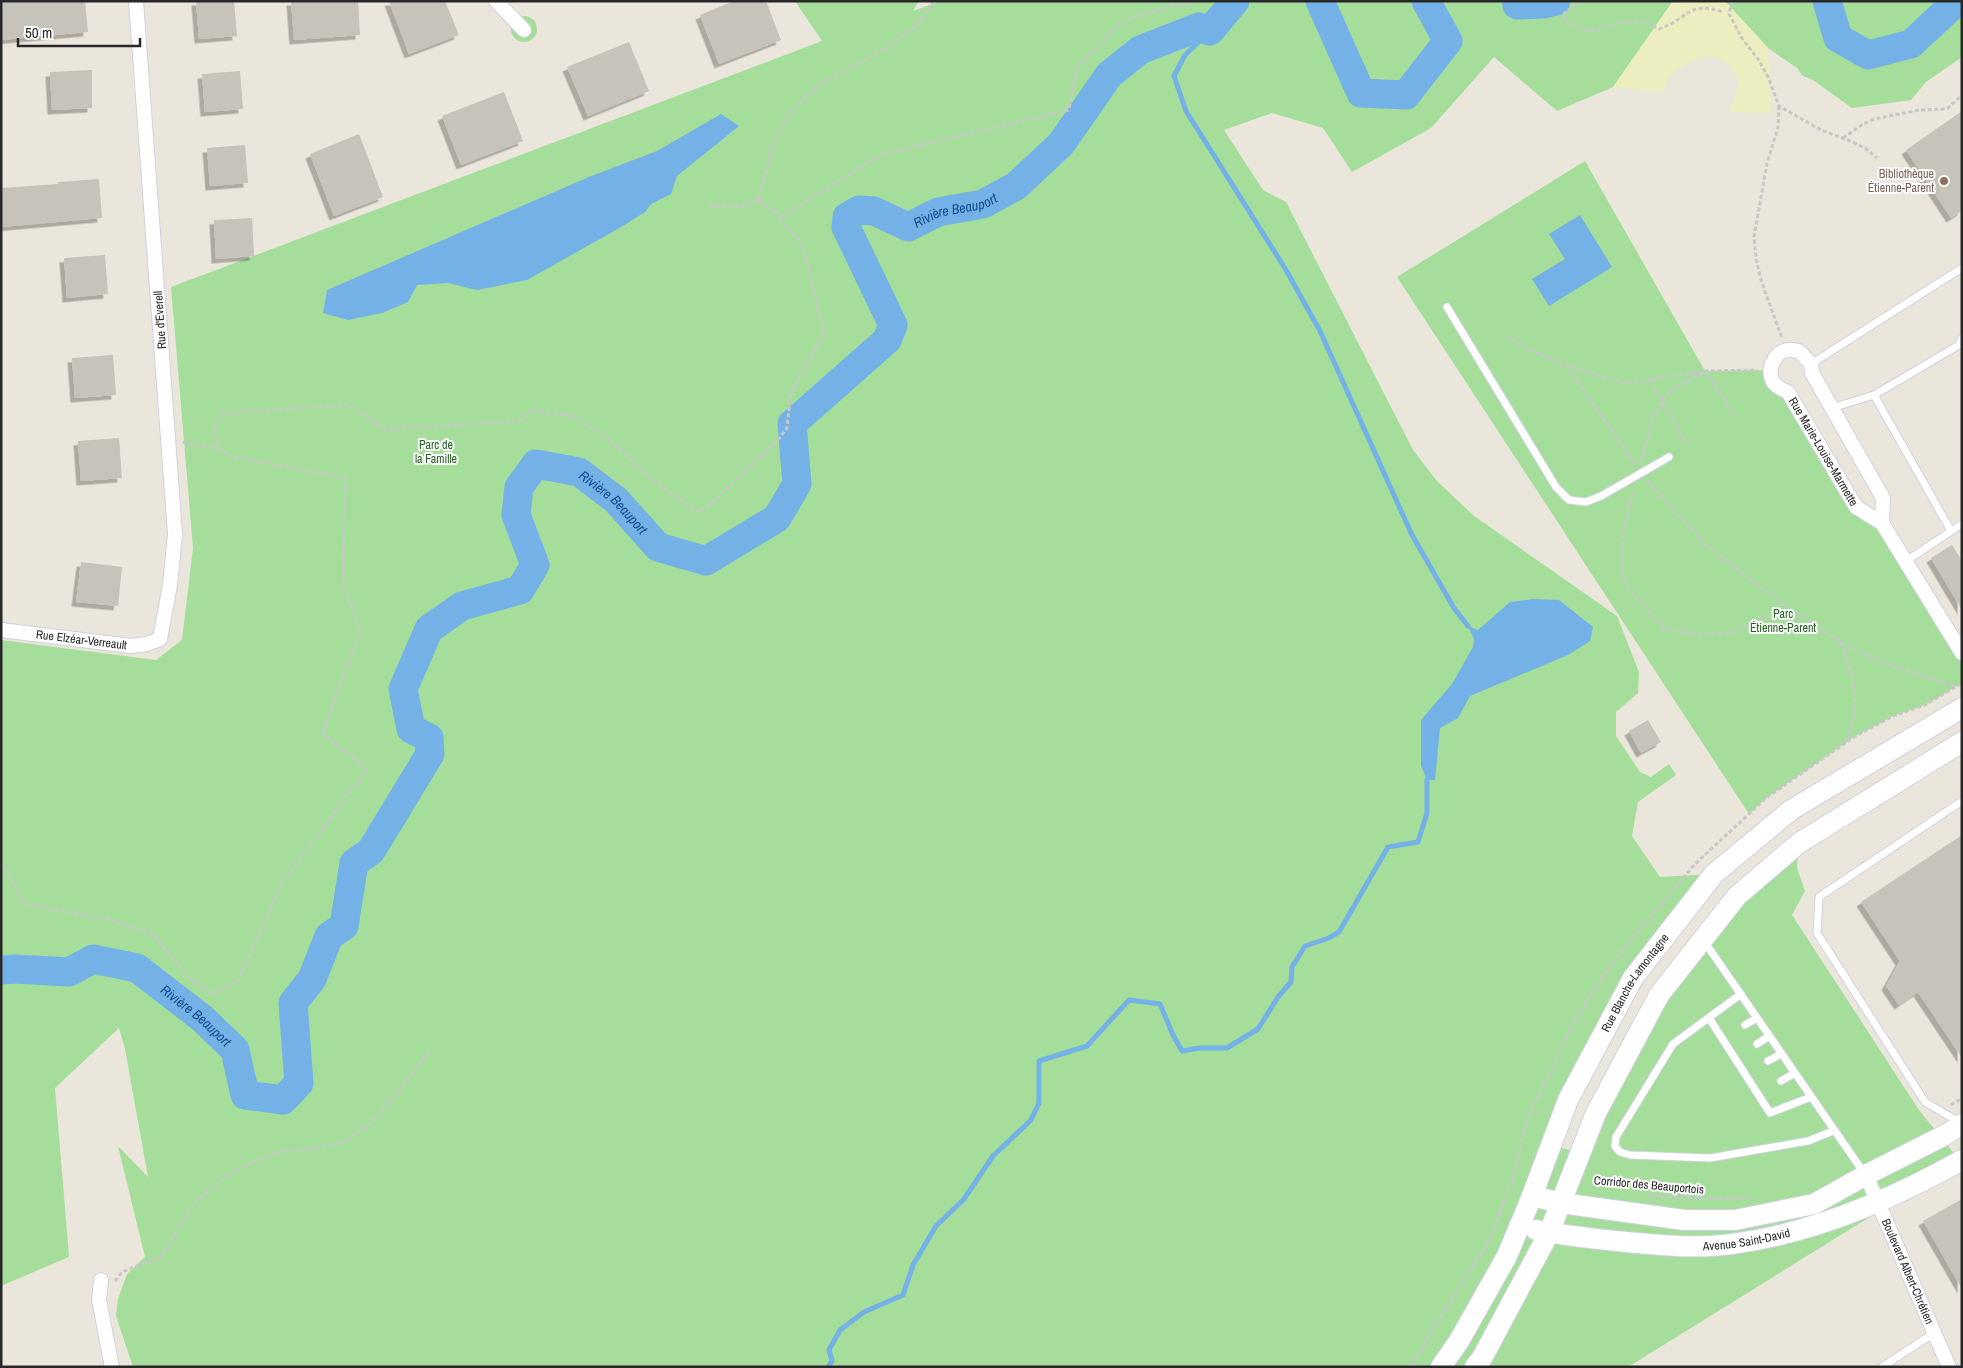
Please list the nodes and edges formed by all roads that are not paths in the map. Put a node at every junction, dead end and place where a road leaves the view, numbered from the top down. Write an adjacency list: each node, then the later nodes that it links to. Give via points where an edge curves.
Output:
1 (136, 1): 16 (street, Rue d'Everell, via 175,534)
2 (496, 1): 3 (street)
3 (524, 30)
4 (1962, 268): 7 (lane)
5 (1447, 307): 10 (lane, via 1556,487 1569,500 1586,502 1601,496)
6 (1961, 343): 8 (lane)
7 (1811, 364): 9 (street, via 1812,373); 11 (street, Rue Marie-Louise-Marmette, via 1799,351 1788,350 1775,357 1770,370 1773,382 1788,392 1856,507)
8 (1874, 395): 9 (lane); 13 (lane)
9 (1832, 408): 11 (street, via 1883,498)
10 (1669, 456)
11 (1882, 523): 14 (street, Rue Marie-Louise-Marmette)
12 (1962, 524): 13 (lane)
13 (1951, 531): 14 (lane)
14 (1906, 561): 17 (street, Rue Marie-Louise-Marmette)
15 (1, 630): 16 (street, Rue Elzéar-Verreault, via 131,646)
16 (160, 639)
17 (1962, 653)
18 (1962, 708): 37 (street, Rue Blanche-Lamontagne, via 1791,810 1714,874 1633,978 1568,1100)
19 (1962, 742): 21 (street, Rue Blanche-Lamontagne, via 1799,843 1737,896)
20 (1962, 802): 33 (lane, via 1819,897 1817,933 1924,1102)
21 (1702, 939): 22 (lane); 39 (street, Rue Blanche-Lamontagne, via 1659,995 1596,1113)
22 (1740, 994): 23 (lane); 24 (lane)
23 (1708, 1018): 32 (lane, via 1737,1056 1770,1113); 34 (lane, via 1673,1044 1616,1137 1615,1146 1620,1152 1710,1158 1808,1141)
24 (1757, 1018): 25 (lane); 26 (lane)
25 (1745, 1025)
26 (1769, 1036): 27 (lane); 28 (lane)
27 (1757, 1044)
28 (1781, 1054): 29 (lane); 30 (lane)
29 (1768, 1062)
30 (1794, 1073): 31 (lane); 32 (lane)
31 (1781, 1081)
32 (1810, 1097): 34 (lane)
33 (1962, 1124): 36 (street, Avenue Saint-David)
34 (1833, 1130): 36 (lane)
35 (1962, 1160): 38 (street, Avenue Saint-David)
36 (1866, 1175): 38 (street, Boulevard Albert-Chrétien); 39 (street, Avenue Saint-David, via 1814,1204 1734,1220 1684,1220)
37 (1535, 1188): 39 (street, Avenue Saint-David); 40 (street, Rue Blanche-Lamontagne)
38 (1878, 1202): 41 (street, Avenue Saint-David, via 1819,1225 1730,1244 1680,1247); 43 (street, Boulevard Albert-Chrétien)
39 (1561, 1203): 41 (street, Rue Blanche-Lamontagne)
40 (1519, 1227): 41 (street, Avenue Saint-David); 45 (street, Rue Blanche-Lamontagne, via 1507,1256)
41 (1549, 1232): 46 (street, Rue Blanche-Lamontagne)
42 (101, 1280): 44 (street, via 99,1300)
43 (1934, 1333): 47 (lane); 48 (street, Boulevard Albert-Chrétien)
44 (112, 1367)
45 (1441, 1367)
46 (1475, 1367)
47 (1882, 1367)
48 (1950, 1367)

